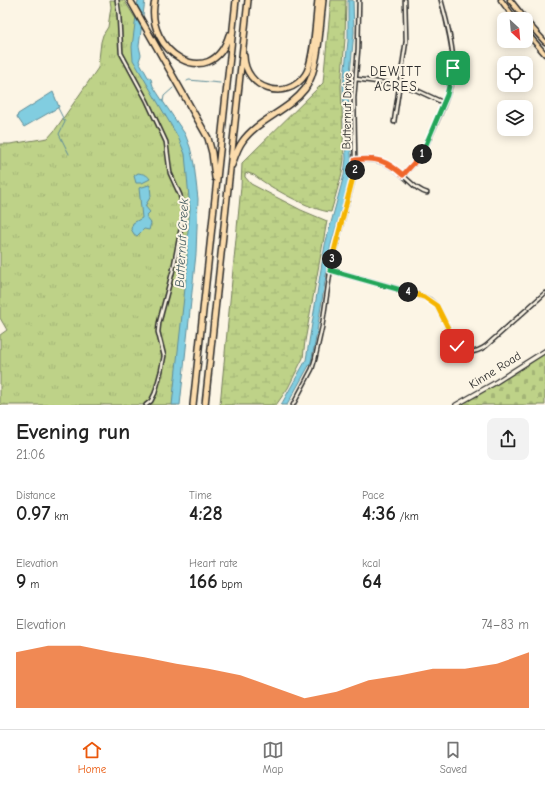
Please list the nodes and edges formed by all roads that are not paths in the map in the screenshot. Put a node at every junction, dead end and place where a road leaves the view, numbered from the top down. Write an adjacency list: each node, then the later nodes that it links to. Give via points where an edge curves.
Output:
1 (117, 0): 33 (street, via 121,53 166,142 170,173 180,195 184,213 174,270 159,323 158,332 164,356 162,371 155,393)
2 (130, 0): 28 (highway, via 208,138 213,159)
3 (156, 0): 15 (highway, via 154,19 160,37 171,53 189,63 209,61 220,54 228,41)
4 (236, 0): 15 (highway)
5 (248, 0): 17 (highway)
6 (318, 0): 17 (highway, via 310,64 306,75 293,87 271,90 255,82 245,66)
7 (323, 0): 26 (highway, via 315,68 308,85 291,103 245,138 238,148)
8 (359, 0): 21 (street, Butternut Drive)
9 (405, 0): 22 (street, via 406,41)
10 (441, 0): 23 (street, via 453,68)
11 (502, 0): 13 (main road)
12 (510, 0): 14 (main road)
13 (510, 12)
14 (519, 12)
15 (233, 22): 28 (highway)
16 (533, 29): 19 (main road)
17 (244, 38): 26 (highway)
18 (533, 40): 20 (main road)
19 (545, 42)
20 (545, 54)
21 (356, 79): 22 (street); 25 (street, Butternut Drive)
22 (400, 85): 23 (street); 24 (street)
23 (444, 102): 27 (street, via 424,150)
24 (394, 122)
25 (355, 160): 27 (street, via 377,160 387,163); 30 (street, Butternut Drive, via 354,176)
26 (229, 175): 35 (highway)
27 (403, 175): 29 (street)
28 (215, 190): 34 (highway)
29 (427, 193)
30 (330, 270): 31 (street, via 430,300 437,306 460,350 470,353 486,346); 36 (street, Butternut Drive, via 315,359)
31 (545, 293)
32 (545, 351): 37 (street, Kinne Road)
33 (146, 405)
34 (193, 405)
35 (205, 405)
36 (293, 405)
37 (456, 405)

